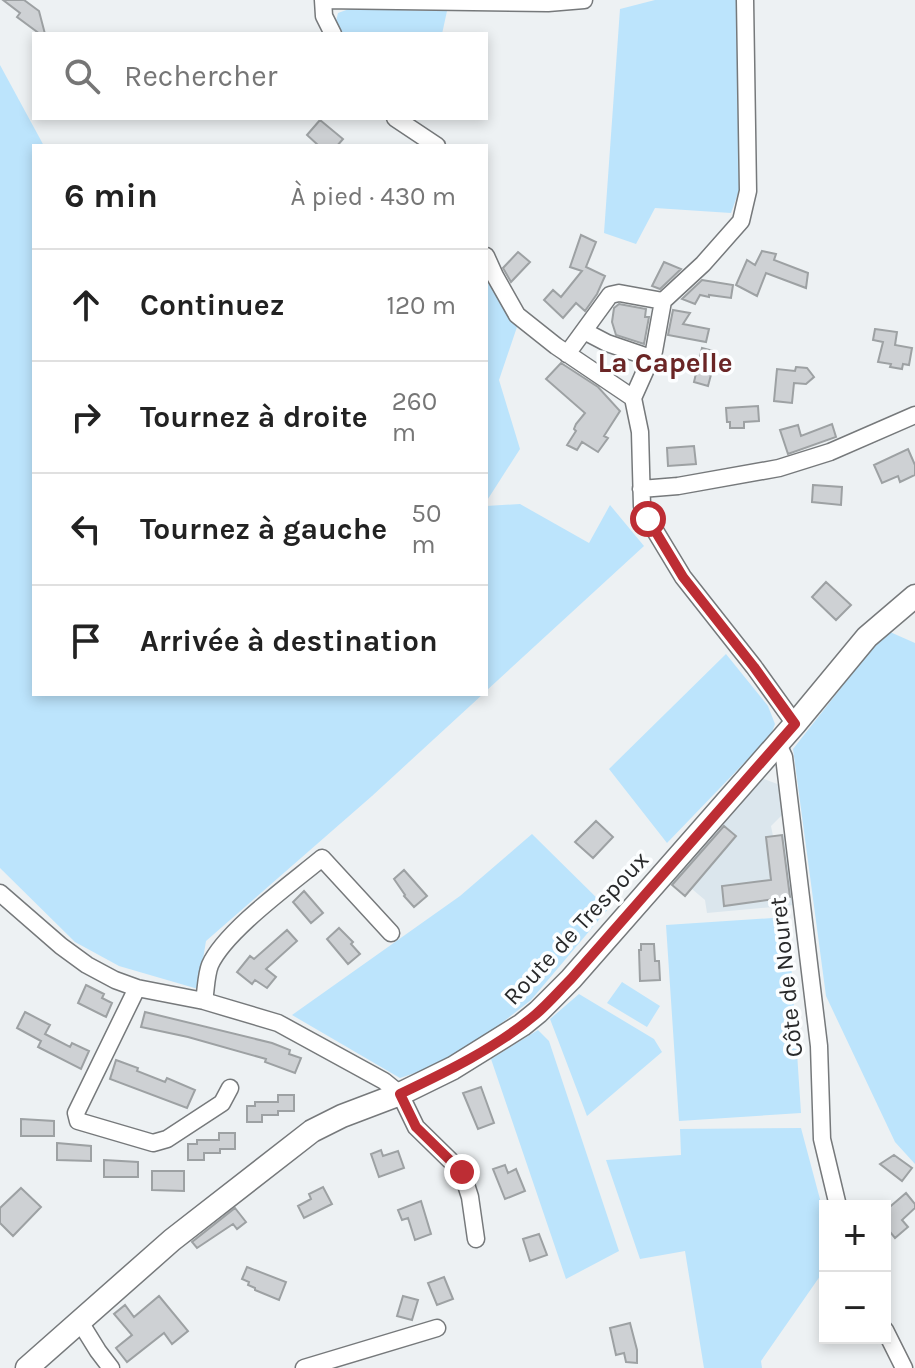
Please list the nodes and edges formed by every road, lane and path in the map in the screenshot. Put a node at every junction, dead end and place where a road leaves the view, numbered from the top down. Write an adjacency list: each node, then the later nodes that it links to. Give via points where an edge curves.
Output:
1 (323, 0): 2 (street); 4 (street)
2 (584, 0)
3 (745, 0): 8 (street, via 748,191 741,221)
4 (332, 32)
5 (398, 120): 6 (street)
6 (434, 144)
7 (488, 260): 10 (street, via 517,315)
8 (663, 301): 9 (street, via 610,295); 11 (street)
9 (584, 331): 10 (street); 11 (street)
10 (567, 354): 12 (street)
11 (651, 358): 12 (street)
12 (633, 398): 14 (street)
13 (915, 415): 14 (street, via 779,468)
14 (641, 489): 16 (street, via 648,519 683,577)
15 (915, 596): 16 (street, Route de Trespoux, via 867,637)
16 (795, 724): 17 (street, Route de Trespoux)
17 (778, 744): 23 (street, Route de Trespoux, via 538,1012 453,1068); 24 (street, Côte de Nouret, via 784,757 817,1031 822,1139)
18 (0, 893): 20 (street, via 87,965)
19 (391, 933): 21 (street, via 322,858 225,943 210,966)
20 (137, 988): 21 (street); 22 (street, via 76,1113 78,1121 153,1143 222,1103)
21 (204, 1001): 23 (street, via 278,1023)
22 (230, 1088)
23 (400, 1094): 25 (street, via 416,1127 462,1172); 26 (street, Route de Trespoux, via 312,1131 177,1236)
24 (837, 1200)
25 (476, 1239)
26 (80, 1322): 29 (street, Route de Trespoux); 30 (street)
27 (437, 1328): 31 (street)
28 (891, 1342): 32 (street)
29 (27, 1368)
30 (111, 1368)
31 (304, 1368)
32 (904, 1368)

